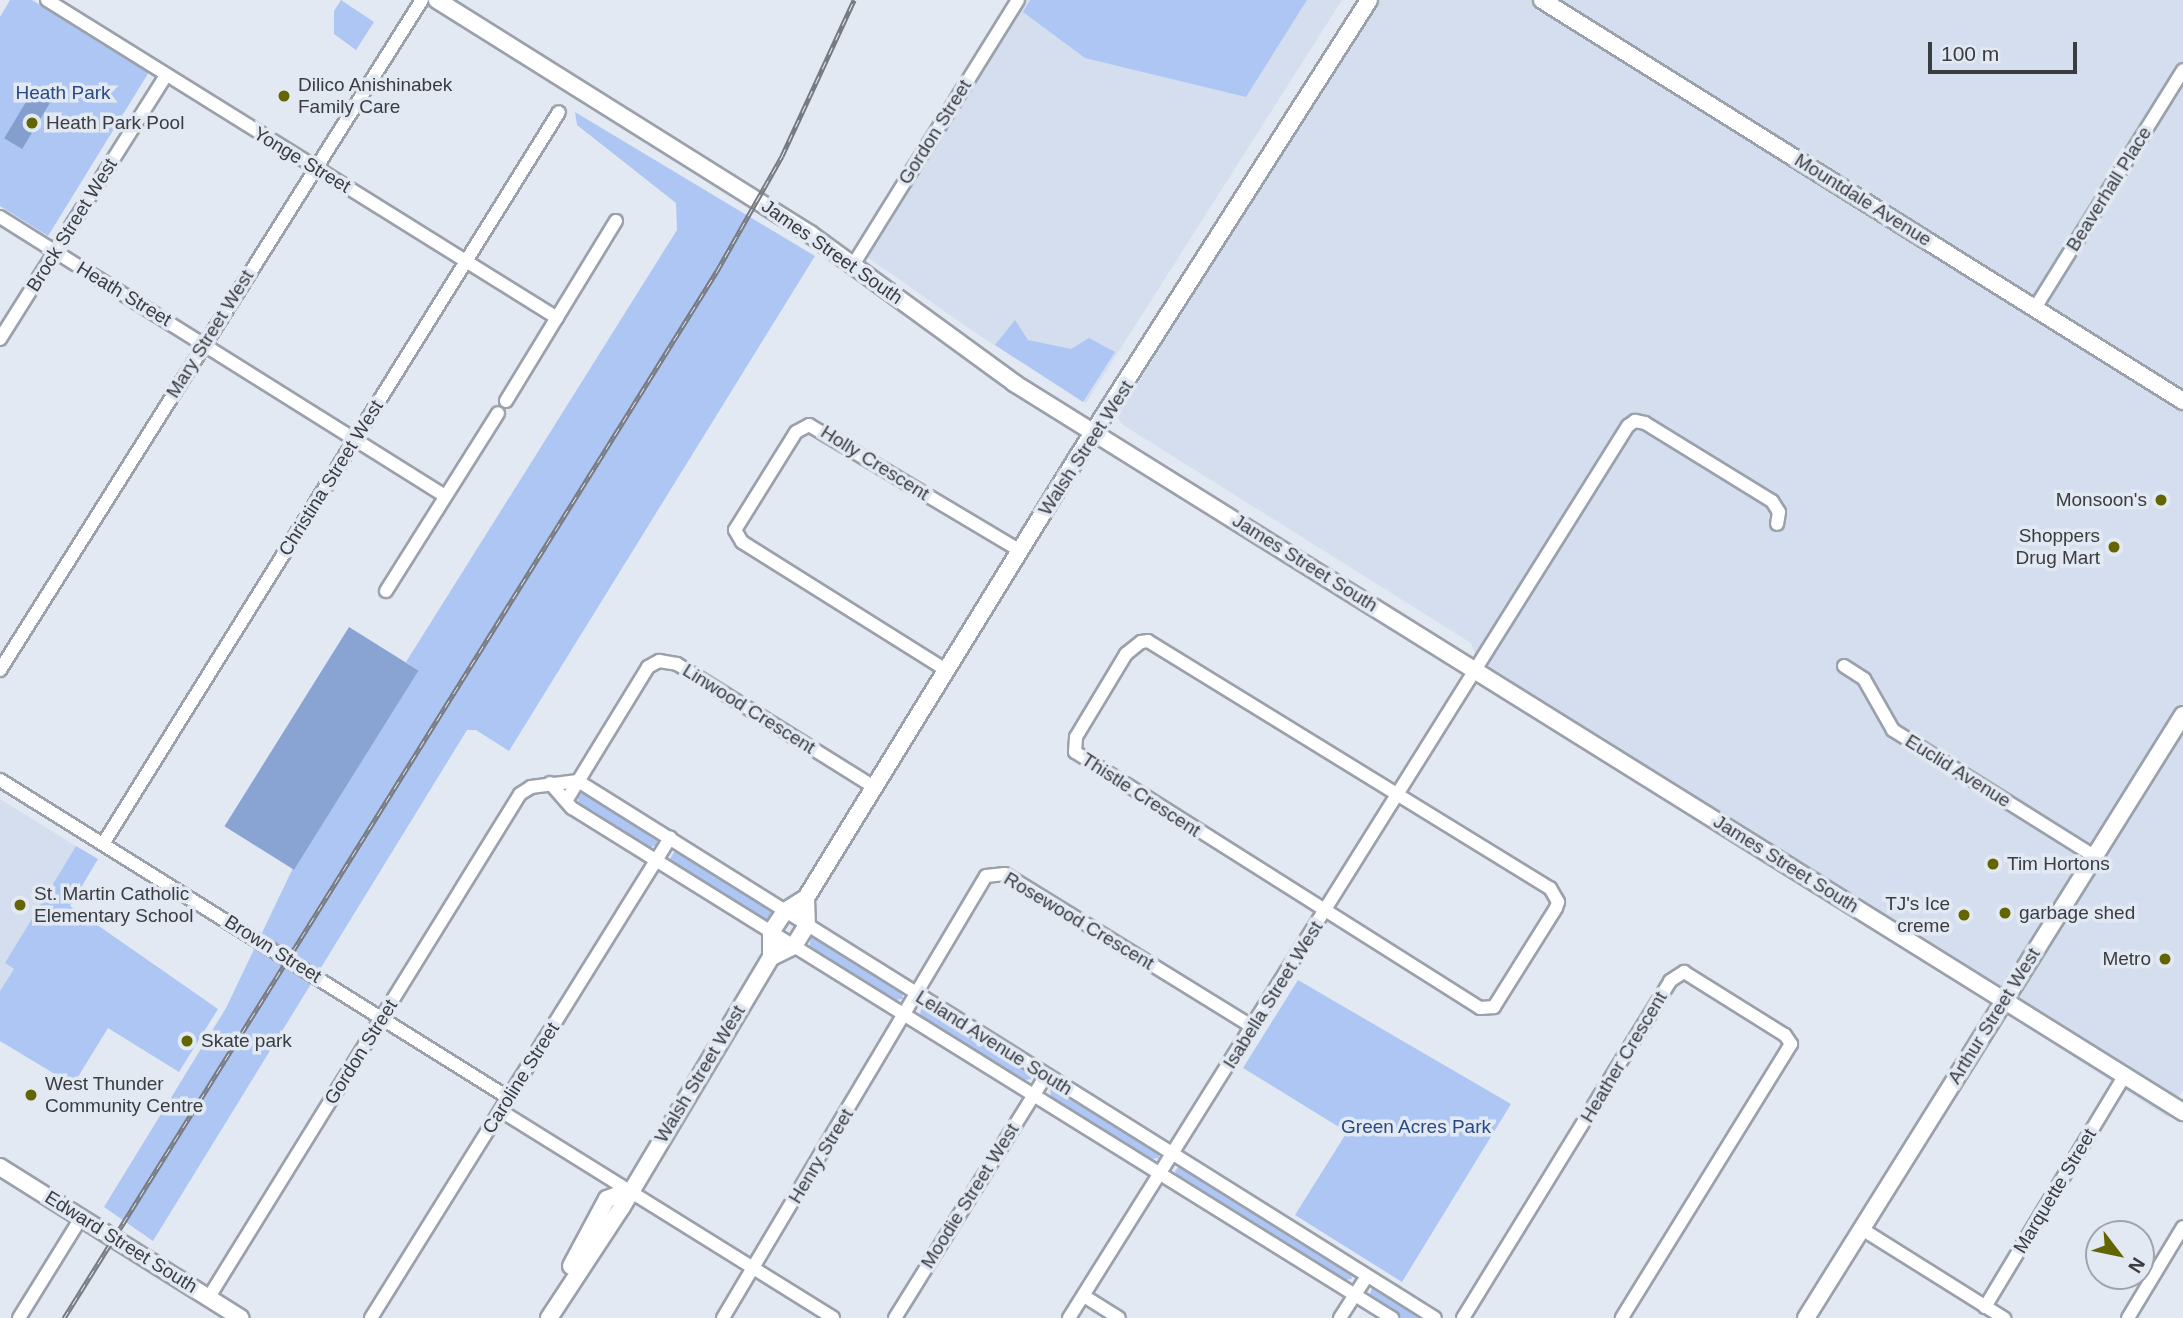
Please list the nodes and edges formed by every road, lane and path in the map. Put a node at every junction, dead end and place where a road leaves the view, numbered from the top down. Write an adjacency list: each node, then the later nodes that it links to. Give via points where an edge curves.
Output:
1 (47, 0): 8 (street, Yonge Street)
2 (422, 0): 10 (street, Mary Street West)
3 (437, 0): 15 (street, James Street South)
4 (1018, 0): 15 (street, Gordon Street)
5 (1369, 0): 23 (street, Walsh Street West)
6 (1542, 0): 16 (street, Mountdale Avenue)
7 (2183, 70): 16 (street, Beaverhall Place)
8 (166, 75): 10 (street, Yonge Street); 13 (street, Brock Street West)
9 (559, 112): 14 (street, Christina Street West)
10 (314, 167): 14 (street, Yonge Street); 19 (street, Mary Street West)
11 (0, 217): 13 (street, Heath Street)
12 (616, 221): 17 (street)
13 (55, 251): 18 (street, Brock Street West); 19 (street, Heath Street)
14 (466, 262): 17 (street, Yonge Street); 24 (street, Christina Street West)
15 (853, 265): 23 (street, James Street South, via 975,356)
16 (2035, 308): 21 (street, Mountdale Avenue)
17 (557, 318): 20 (street)
18 (0, 338)
19 (205, 343): 24 (street, Heath Street); 30 (street, Mary Street West)
20 (506, 401)
21 (2183, 401)
22 (498, 413): 25 (street)
23 (1096, 434): 27 (street, Walsh Street West); 32 (street, James Street South)
24 (354, 439): 25 (street, Heath Street); 41 (street, Christina Street West)
25 (445, 496): 28 (street)
26 (1777, 524): 32 (street, Isabella Street West, via 1779,512 1772,501 1635,421 1621,435)
27 (1020, 551): 31 (street, Walsh Street West); 31 (street, Holly Crescent, via 810,425 796,432 742,518 735,530 742,542)
28 (386, 591)
29 (1843, 666): 42 (street, Euclid Avenue, via 1864,679 1893,730)
30 (0, 670)
31 (946, 670): 37 (street, Walsh Street West)
32 (1476, 671): 38 (street, Isabella Street West); 52 (street, James Street South)
33 (2183, 715): 42 (street, Arthur Street West)
34 (0, 780): 41 (street, Brown Street)
35 (578, 781): 36 (street); 37 (street, Linwood Crescent, via 648,667 666,661); 39 (street, Linwood Crescent); 40 (street, Leland Avenue South)
36 (550, 783): 39 (street, Leland Avenue South); 54 (street, Gordon Street, via 525,790 512,806)
37 (874, 787): 44 (street, Walsh Street West)
38 (1399, 793): 45 (street, Isabella Street West); 45 (street, via 1556,895 1556,908 1501,999 1488,1009 1480,1008); 45 (street, Thistle Crescent, via 1158,645 1141,642 1126,654 1076,737 1075,752)
39 (566, 801): 43 (street, Leland Avenue South)
40 (670, 838): 43 (street, Caroline Street); 46 (street, Leland Avenue South)
41 (103, 844): 54 (street, Brown Street)
42 (2094, 856): 52 (street, Arthur Street West)
43 (656, 860): 48 (street, Leland Avenue South); 59 (street, Caroline Street)
44 (806, 898): 46 (street, Walsh Street West); 47 (street)
45 (1326, 910): 55 (street, Isabella Street West)
46 (785, 911): 47 (street, Leland Avenue South); 48 (street, Walsh Street West)
47 (807, 925): 49 (street); 51 (street, Leland Avenue South)
48 (771, 932): 49 (street, Leland Avenue South); 50 (street)
49 (794, 946): 50 (street); 53 (street, Leland Avenue South)
50 (771, 957): 65 (street, Walsh Street West)
51 (914, 993): 53 (street, Henry Street); 55 (street, Rosewood Crescent, via 986,876 998,872); 56 (street, Leland Avenue South)
52 (2005, 999): 57 (street, James Street South); 68 (street, Arthur Street West)
53 (906, 1014): 58 (street, Leland Avenue South); 69 (street, Henry Street)
54 (383, 1017): 59 (street, Brown Street); 73 (street, Gordon Street)
55 (1253, 1027): 62 (street, Isabella Street West)
56 (1046, 1075): 58 (street, Moodie Street West); 62 (street, Leland Avenue South)
57 (2125, 1075): 61 (street, James Street South); 74 (street, Marquette Street)
58 (1034, 1093): 64 (street, Leland Avenue South); 82 (street, Moodie Street West)
59 (509, 1098): 60 (street, Caroline Street)
60 (501, 1111): 65 (street); 77 (street, Caroline Street)
61 (2183, 1112)
62 (1173, 1154): 64 (street, Isabella Street West); 70 (street, Leland Avenue South)
63 (0, 1167): 66 (street, Edward Street South)
64 (1161, 1172): 71 (street, Leland Avenue South); 72 (street, Isabella Street West)
65 (628, 1191): 69 (street); 78 (street, Walsh Street West, via 607,1199); 79 (street, Walsh Street West)
66 (81, 1218): 73 (street, Edward Street South); 75 (street)
67 (2183, 1227): 92 (street)
68 (1862, 1228): 74 (street); 90 (street, Arthur Street West)
69 (754, 1269): 80 (street, Henry Street); 81 (street)
70 (1367, 1276): 71 (street); 87 (street, Leland Avenue South)
71 (1354, 1295): 85 (street); 86 (street, Leland Avenue South)
72 (1084, 1296): 83 (street, Isabella Street West); 84 (street)
73 (209, 1297): 76 (street, Edward Street South)
74 (1985, 1307): 91 (street)
75 (19, 1318)
76 (241, 1318)
77 (371, 1318)
78 (538, 1318)
79 (549, 1318)
80 (723, 1318)
81 (833, 1318)
82 (895, 1318)
83 (1069, 1318)
84 (1119, 1318)
85 (1340, 1318)
86 (1392, 1318)
87 (1435, 1318)
88 (1463, 1318): 89 (street, Heather Crescent, via 1670,981 1684,972 1785,1035 1791,1044)
89 (1622, 1318)
90 (1806, 1318)
91 (2004, 1318)
92 (2129, 1318)

